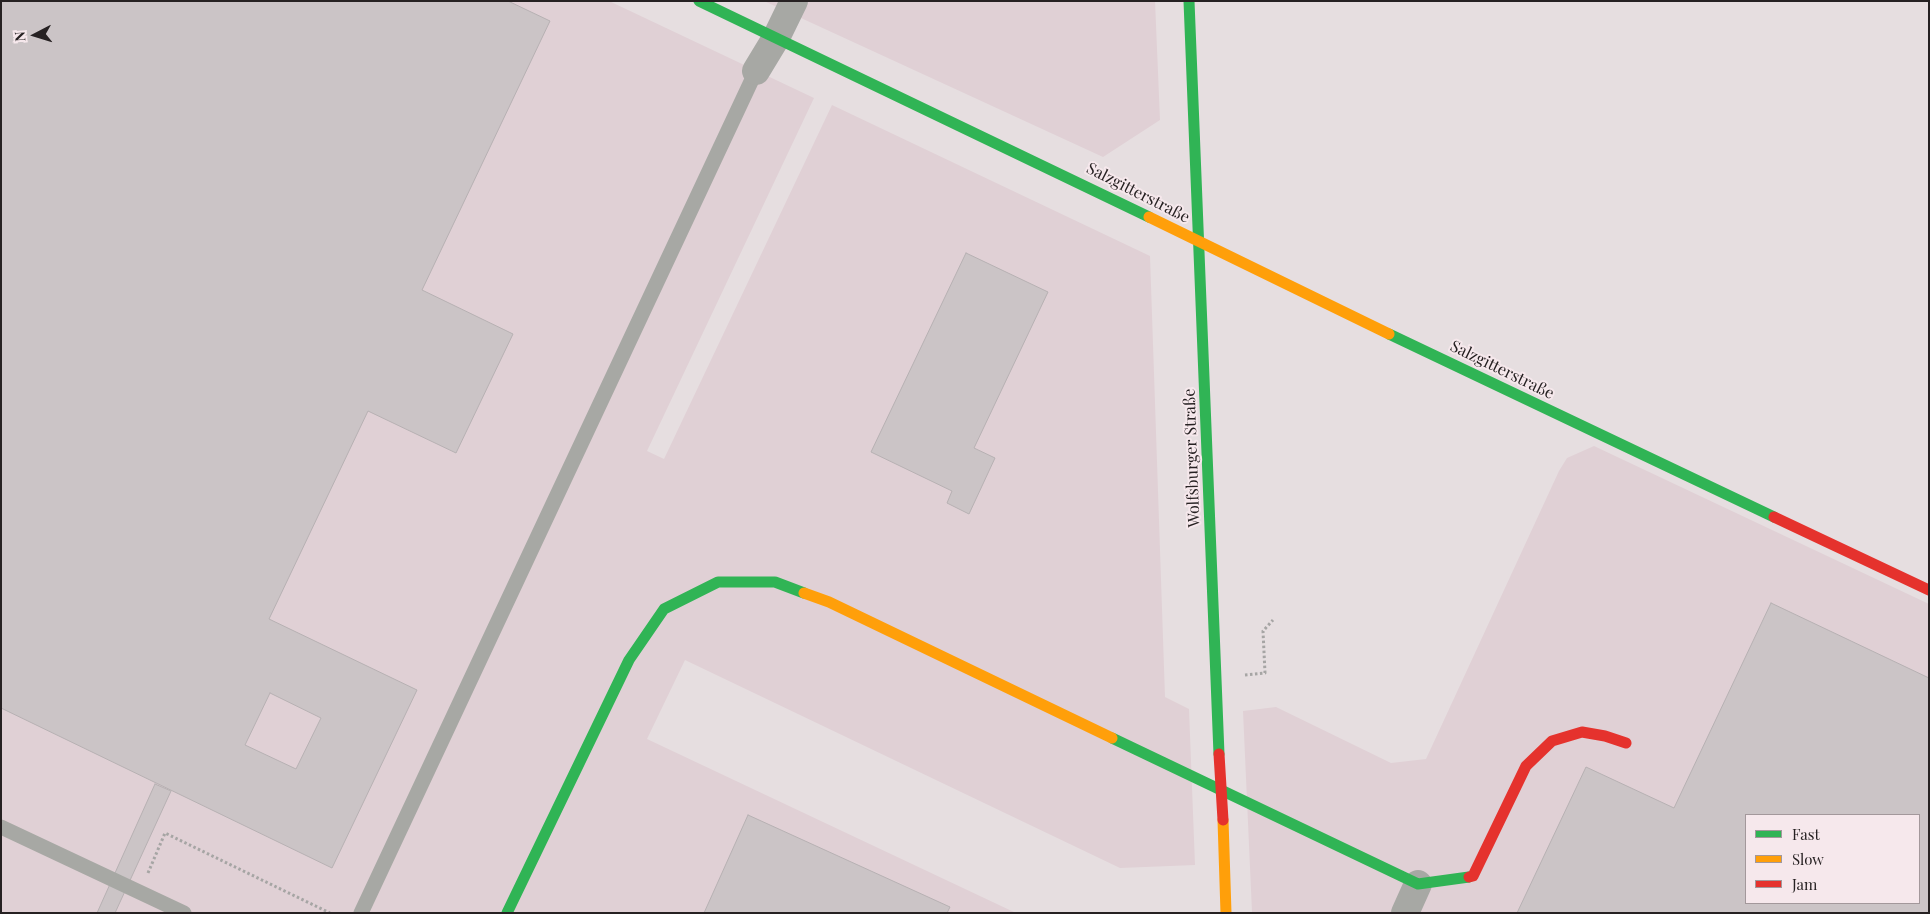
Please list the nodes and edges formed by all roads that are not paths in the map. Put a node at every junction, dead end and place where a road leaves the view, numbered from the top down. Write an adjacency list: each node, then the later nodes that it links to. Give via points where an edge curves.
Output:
1 (699, 1): 4 (street, Salzgitterstraße)
2 (794, 1): 4 (street)
3 (1189, 1): 6 (street, Wolfsburger Straße)
4 (776, 38): 5 (street); 6 (street, Salzgitterstraße)
5 (756, 71): 12 (lane)
6 (1199, 242): 7 (street, Salzgitterstraße); 14 (street, Wolfsburger Straße, bridge)
7 (1929, 590)
8 (1626, 743): 10 (street, via 1582,732 1552,741 1526,766 1473,876)
9 (1, 827): 11 (lane)
10 (1418, 884): 13 (street, via 829,602 776,582 718,582 664,609 628,660); 15 (street)
11 (184, 913)
12 (361, 913)
13 (507, 913)
14 (1226, 913)
15 (1405, 913)

